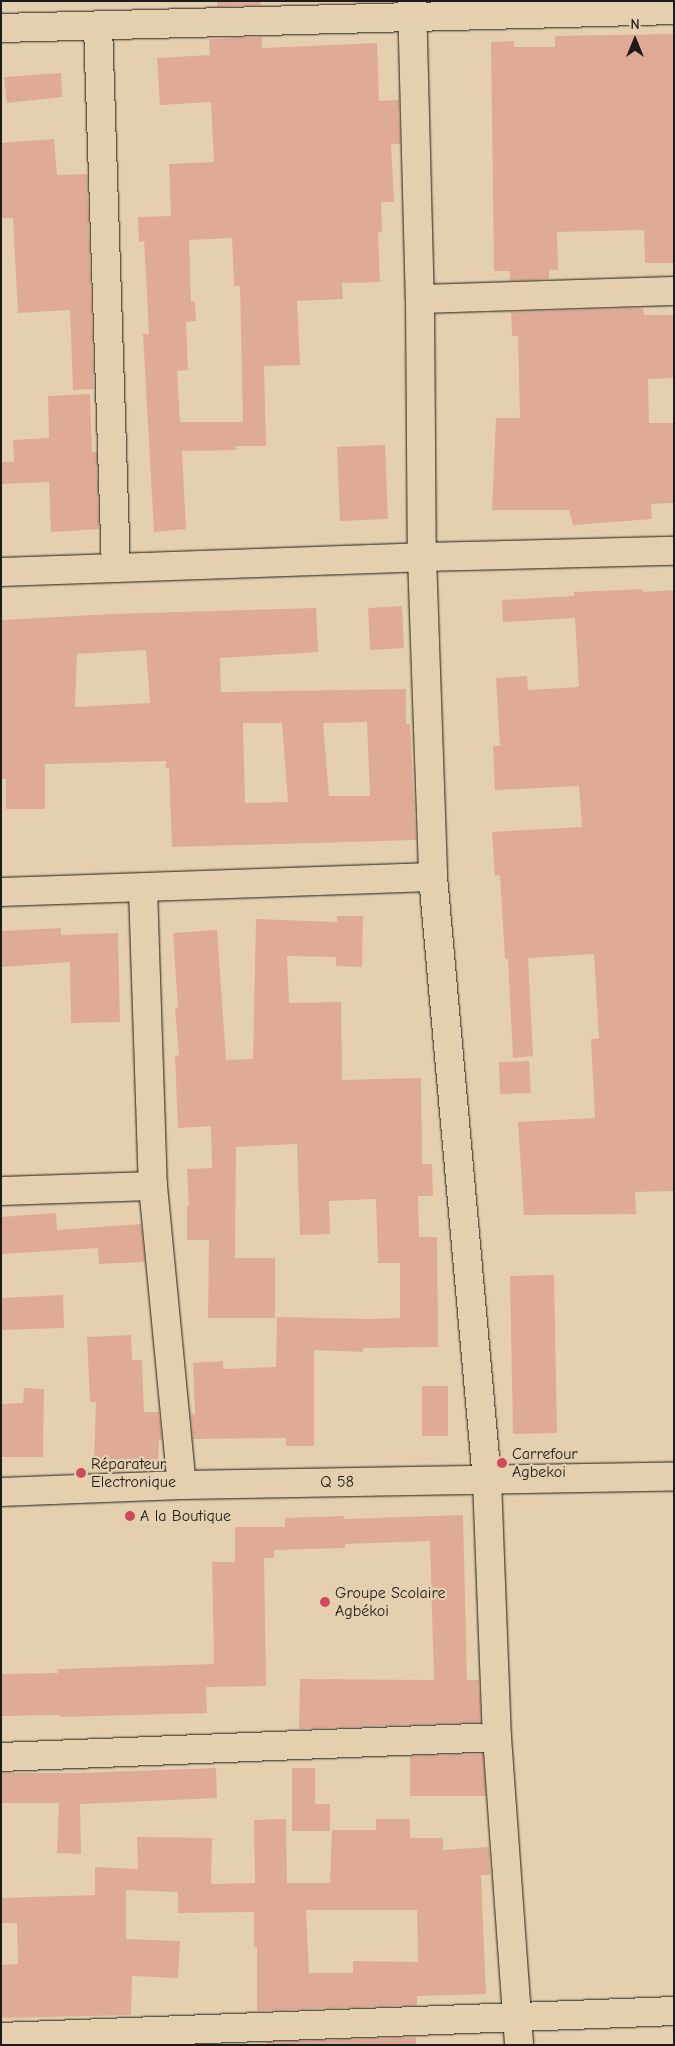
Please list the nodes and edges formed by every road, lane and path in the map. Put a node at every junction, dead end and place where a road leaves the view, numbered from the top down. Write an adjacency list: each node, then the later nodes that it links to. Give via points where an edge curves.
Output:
1 (412, 9): 2 (street); 3 (street); 6 (street)
2 (674, 10)
3 (98, 26): 4 (street); 9 (street)
4 (1, 28)
5 (674, 291): 6 (street)
6 (420, 299): 8 (street)
7 (674, 551): 8 (street)
8 (422, 557): 9 (street); 11 (street)
9 (116, 568): 10 (street)
10 (1, 572)
11 (433, 877): 12 (street); 17 (street)
12 (143, 889): 13 (street); 14 (street)
13 (1, 892)
14 (153, 1186): 15 (street); 18 (street)
15 (1, 1191)
16 (674, 1476): 17 (street, Q 58)
17 (487, 1480): 18 (street, Q 58); 20 (street)
18 (182, 1485): 19 (street, Q 58)
19 (1, 1492)
20 (497, 1737): 21 (street); 23 (street)
21 (1, 1758)
22 (674, 2011): 23 (street)
23 (519, 2032): 24 (street)
24 (1, 2037)

